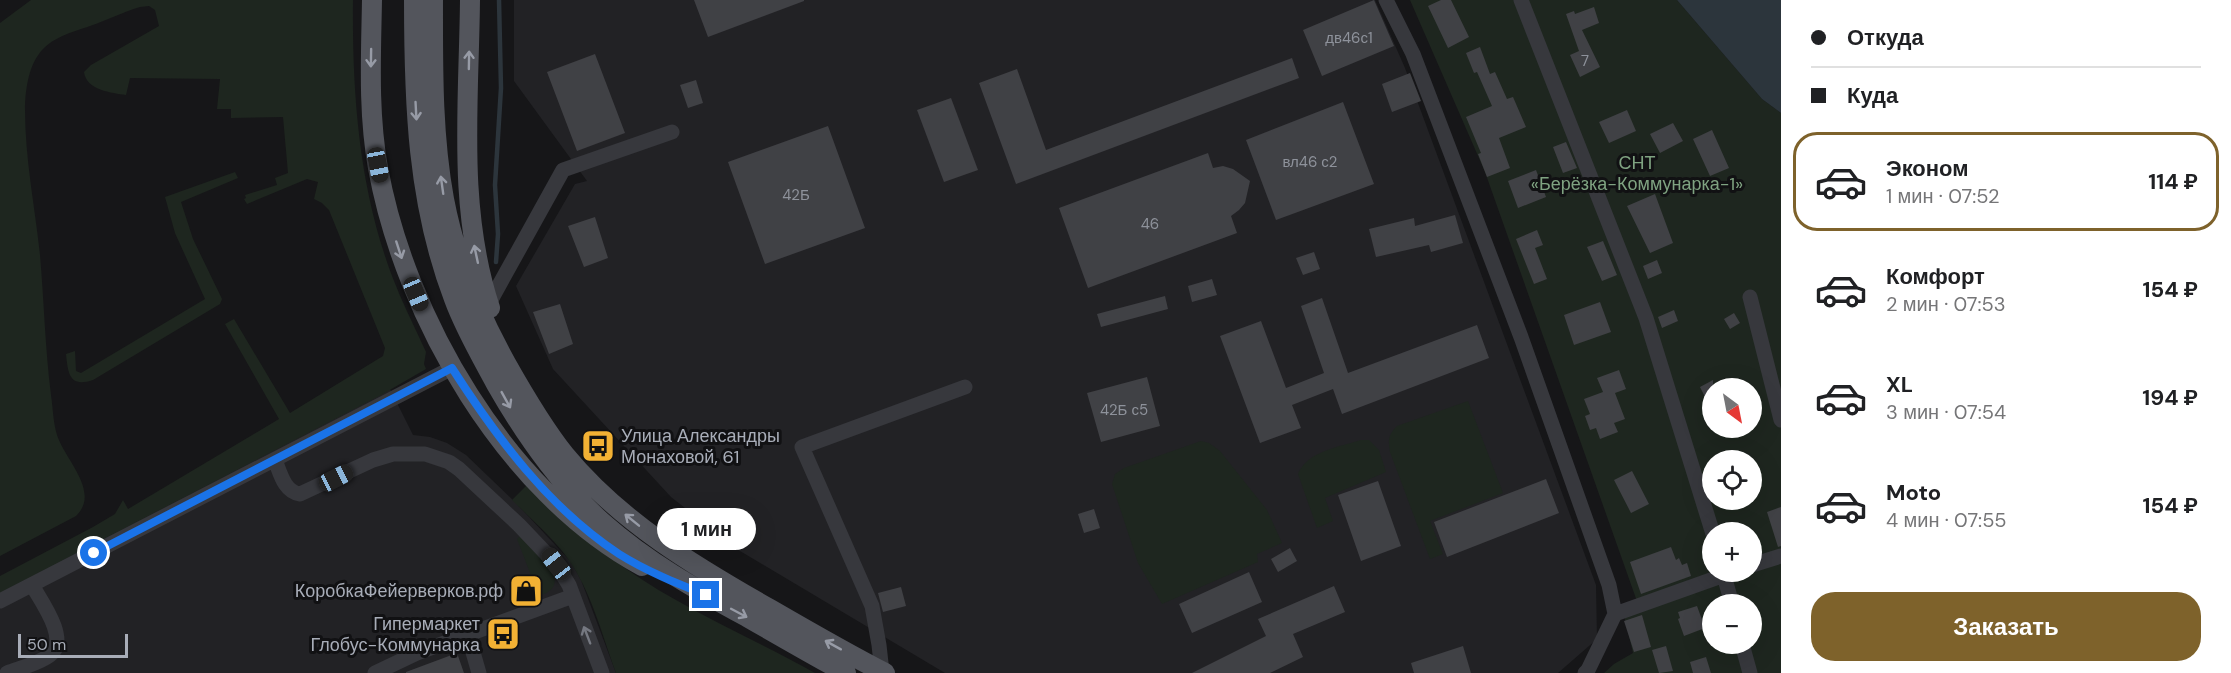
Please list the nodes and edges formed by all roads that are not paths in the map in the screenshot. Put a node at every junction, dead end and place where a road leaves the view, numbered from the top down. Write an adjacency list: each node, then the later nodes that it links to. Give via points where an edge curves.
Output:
1 (372, 0): 9 (main road, one-way to 9, via 371,98 383,195 410,280)
2 (470, 0): 8 (main road, one-way to 2, via 466,146)
3 (1386, 0): 21 (street, via 1413,54 1517,326 1609,585)
4 (1521, 0): 13 (street, via 1646,318)
5 (423, 5): 8 (main road, one-way to 5, via 457,252 444,199); 18 (main road, one-way to 18, via 415,108 426,202 439,257 473,342 513,415 574,495 629,544)
6 (672, 132): 8 (street, via 563,170 504,279 492,298)
7 (1750, 297): 11 (street)
8 (482, 303): 24 (main road, one-way to 8, via 719,580 616,507 566,456 529,405)
9 (452, 368): 12 (street); 18 (main road, via 508,450 576,520 619,554)
10 (965, 387): 24 (street, via 802,447 872,606)
11 (1781, 420)
12 (275, 460): 17 (street); 19 (street, via 287,487 300,494 379,458 406,453 439,458 459,469 548,554)
13 (1709, 522)
14 (1781, 556): 15 (street)
15 (1762, 562)
16 (1702, 581): 21 (street)
17 (32, 585): 20 (street); 25 (street, via 53,624 58,643 52,654)
18 (706, 595): 29 (main road, one-way to 29)
19 (573, 596): 22 (street); 28 (street, one-way to 19)
20 (0, 601)
21 (1615, 614): 30 (street)
22 (468, 635): 26 (street); 27 (street)
23 (1745, 654): 31 (street)
24 (883, 672)
25 (7, 673)
26 (375, 673)
27 (479, 673)
28 (602, 673)
29 (846, 673)
30 (1584, 673)
31 (1750, 673)

